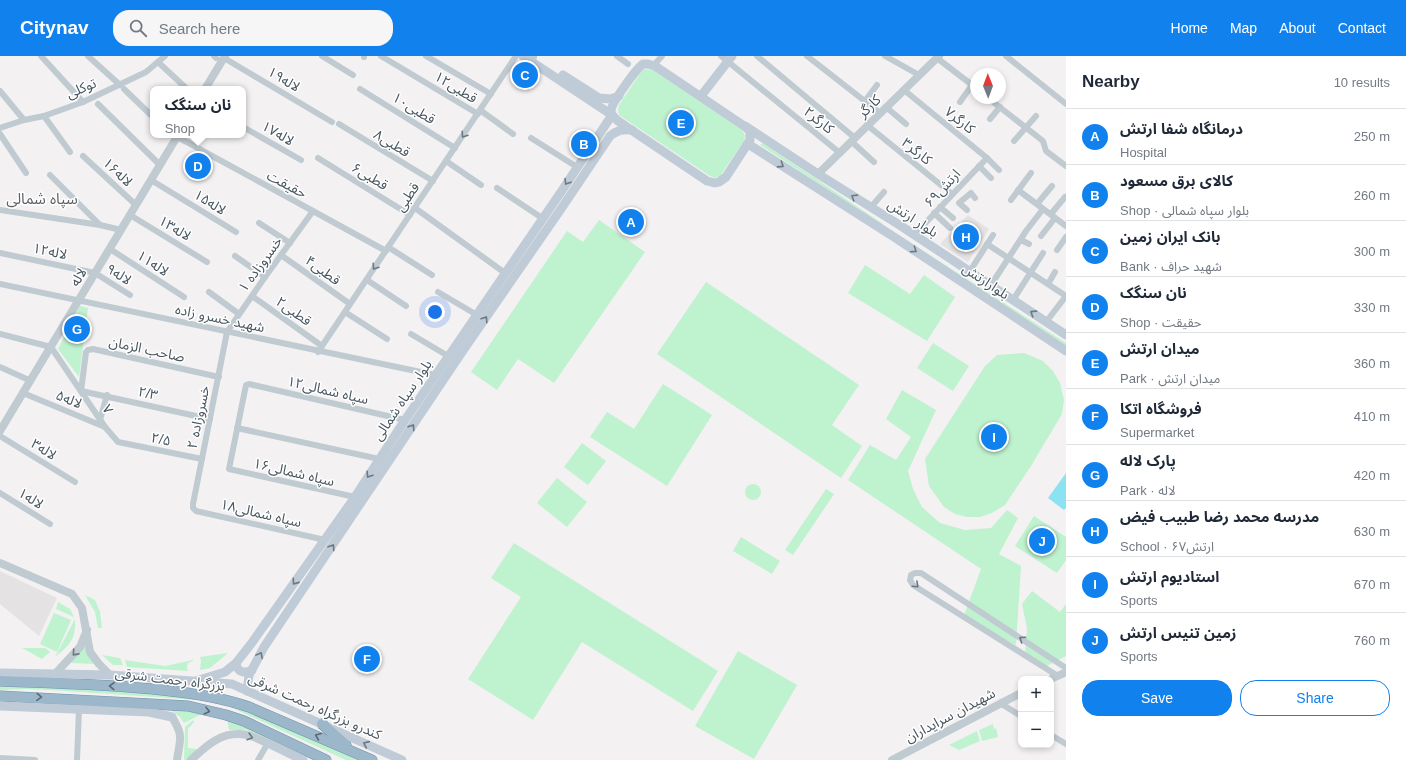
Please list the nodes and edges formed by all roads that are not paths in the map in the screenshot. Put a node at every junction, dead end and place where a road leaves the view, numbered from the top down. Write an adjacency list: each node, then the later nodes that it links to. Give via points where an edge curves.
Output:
1 (40, 56): 40 (street)
2 (88, 56): 30 (street)
3 (165, 56): 20 (street, توکلی)
4 (322, 56): 21 (street)
5 (336, 56): 21 (street)
6 (381, 56): 47 (street, قطبی۱۲)
7 (426, 56): 36 (street)
8 (516, 56): 36 (street, قطبی)
9 (523, 56): 31 (main road)
10 (534, 56): 31 (main road)
11 (617, 56): 22 (street)
12 (662, 56): 23 (street)
13 (757, 56): 70 (street)
14 (807, 56): 39 (street)
15 (885, 56): 25 (street)
16 (1006, 56): 44 (street)
17 (220, 57): 29 (street); 54 (street, لاله۱۹)
18 (938, 57): 25 (street, کارگر); 26 (street)
19 (727, 58): 38 (main road); 75 (street, کارگر۲)
20 (158, 62): 28 (street); 30 (street, توکلی)
21 (333, 62): 24 (street)
22 (628, 64)
23 (654, 65): 37 (main road, بلوار سپاه شمالی, via 640,66); 38 (main road, بلوار ارتش)
24 (354, 75)
25 (919, 75): 33 (street, کارگر)
26 (970, 84)
27 (877, 85): 39 (street)
28 (184, 86)
29 (207, 86)
30 (122, 87): 40 (street, توکلی); 48 (street)
31 (578, 88): 37 (main road, via 599,98 611,99); 49 (main road)
32 (360, 90): 73 (street, قطبی۱۰)
33 (904, 90): 46 (street, کارگر); 78 (street, کارگر۷)
34 (0, 91): 53 (street)
35 (970, 91): 41 (street)
36 (491, 94): 47 (street, قطبی)
37 (619, 96): 49 (main road, بلوار سپاه شمالی, via 612,106)
38 (701, 96): 58 (main road, بلوار ارتش)
39 (865, 101): 46 (street)
40 (83, 102): 50 (street, توکلی)
41 (960, 102)
42 (98, 104): 82 (street)
43 (996, 104): 45 (street)
44 (1066, 104)
45 (1000, 107): 52 (street); 60 (street)
46 (883, 110): 56 (street); 57 (street, کارگر)
47 (479, 112): 65 (street, قطبی۱۲); 73 (street, قطبی, one-way to 73)
48 (150, 114)
49 (612, 115): 62 (main road, بلوار سپاه شمالی); 63 (main road)
50 (44, 116): 53 (street, توکلی); 74 (street)
51 (1036, 116): 60 (street)
52 (990, 119)
53 (24, 120): 59 (street, توکلی)
54 (332, 122)
55 (339, 124): 93 (street, قطبی۸)
56 (906, 124)
57 (867, 125): 70 (street, کارگر); 99 (street, کارگر۳)
58 (745, 126): 72 (main road, via 750,132); 90 (main road, بلوار ارتش)
59 (0, 128)
60 (1026, 128): 71 (street); 84 (street, via 1043,141 1046,151)
61 (246, 129): 79 (street, لاله۱۷)
62 (602, 130): 66 (main road, via 608,130); 85 (main road, بلوار سپاه شمالی)
63 (632, 130): 66 (main road, via 622,129); 72 (main road, via 711,182 723,180)
64 (0, 134): 87 (street)
65 (514, 134)
66 (610, 136): 140 (main road, بلوار سپاه شمالی)
67 (175, 138): 82 (street, لاله)
68 (180, 138): 112 (street, حقیقت)
69 (531, 138): 85 (street)
70 (853, 140): 75 (street, کارگر); 81 (street)
71 (1014, 141)
72 (748, 144): 128 (main road, بلوارارتش, one-way to 128)
73 (455, 148): 80 (street, قطبی)
74 (70, 152)
75 (840, 153): 90 (street, کارگر)
76 (83, 156): 105 (street, لاله۱۶)
77 (318, 158): 115 (street, قطبی۶)
78 (987, 158): 83 (street, ارتش۶۹); 86 (street, کارگر۷)
79 (301, 160)
80 (446, 161): 93 (street, قطبی); 94 (street)
81 (874, 162)
82 (160, 165): 92 (street, لاله)
83 (979, 166): 91 (street); 99 (street, ارتش۶۹)
84 (1066, 166)
85 (577, 167): 117 (main road, بلوار سپاه شمالی, one-way to 117)
86 (999, 170)
87 (26, 173)
88 (1031, 173): 97 (street)
89 (50, 174): 120 (street)
90 (818, 174): 106 (main road, بلوار ارتش, one-way to 90)
91 (991, 178)
92 (151, 180): 105 (street, لاله); 125 (street, لاله۱۵)
93 (433, 182): 108 (street, قطبی)
94 (482, 185)
95 (1052, 186): 104 (street)
96 (497, 188): 117 (street)
97 (1018, 190): 103 (street); 104 (street)
98 (884, 192): 106 (street)
99 (953, 193): 102 (street, کارگر۳); 107 (street, ارتش۶۹)
100 (1065, 197): 116 (street)
101 (976, 198): 102 (street, via 971,192)
102 (963, 199): 111 (street, via 959,203)
103 (1011, 200)
104 (1037, 204): 109 (street)
105 (136, 205): 114 (street, لاله)
106 (872, 207): 122 (main road, بلوار ارتش)
107 (940, 207): 113 (street, ارتش۶۹); 118 (street)
108 (415, 208): 115 (street, قطبی); 148 (street)
109 (1043, 209): 116 (street); 131 (street)
110 (0, 210): 120 (street)
111 (966, 210)
112 (313, 211): 132 (street, خسروزاده ۱); 136 (street, حقیقت)
113 (934, 213): 123 (street); 126 (street, ارتش۶۹)
114 (130, 215): 124 (street, لاله); 144 (street, لاله۱۳)
115 (410, 215): 136 (street, قطبی)
116 (1053, 216): 121 (street); 129 (street)
117 (542, 218): 140 (main road, بلوار سپاه شمالی)
118 (953, 218)
119 (259, 223): 132 (street)
120 (100, 225): 124 (street)
121 (1066, 225)
122 (901, 226): 126 (main road, بلوار ارتش); 128 (main road)
123 (950, 228)
124 (121, 230): 135 (street, لاله)
125 (236, 232)
126 (914, 234): 145 (main road, بلوار ارتش)
127 (993, 235): 133 (street)
128 (894, 236): 177 (main road, بلوارارتش, one-way to 177)
129 (1041, 236)
130 (1066, 237): 137 (street)
131 (1021, 240): 134 (street); 143 (street)
132 (290, 243): 141 (street, خسروزاده ۱)
133 (987, 244): 143 (street); 145 (street)
134 (1029, 244)
135 (110, 249): 147 (street, لاله); 161 (street, لاله۱۱)
136 (387, 249): 150 (street, حقیقت); 152 (street, قطبی, one-way to 152)
137 (1057, 250)
138 (0, 253): 147 (street, لاله۱۲)
139 (1043, 253): 149 (street)
140 (524, 254): 148 (main road, بلوار سپاه شمالی); 196 (main road, بلوار سپاه شمالی, one-way to 140)
141 (282, 255): 151 (street, خسروزاده ۱); 164 (street, قطبی۴)
142 (235, 256): 151 (street)
143 (1009, 258): 149 (street); 155 (street)
144 (207, 262)
145 (970, 271): 155 (main road, بلوار ارتش)
146 (1055, 272): 154 (street)
147 (95, 273): 158 (street, لاله۹); 162 (street, لاله)
148 (505, 273): 168 (main road, بلوار سپاه شمالی)
149 (1031, 273): 154 (street); 163 (street)
150 (432, 275)
151 (265, 277): 159 (street, خسروزاده ۱)
152 (367, 280): 164 (street, قطبی); 165 (street)
153 (0, 284): 162 (street, شهید خسرو زاده)
154 (1048, 284): 160 (street)
155 (991, 285): 163 (main road, بلوار ارتش)
156 (210, 292): 167 (street)
157 (438, 292): 168 (street)
158 (130, 295)
159 (252, 296): 167 (street, خسروزاده ۱); 175 (street, قطبی۲)
160 (1066, 296): 169 (street)
161 (184, 297)
162 (79, 300): 170 (street, شهید خسرو زاده); 176 (street, لاله)
163 (1013, 300): 169 (main road, بلوار ارتش, one-way to 163)
164 (350, 304): 166 (street, قطبی)
165 (406, 306)
166 (345, 312): 174 (street); 175 (street, قطبی)
167 (239, 314): 170 (street, خسروزاده ۱)
168 (477, 315): 179 (main road, بلوار سپاه شمالی)
169 (1046, 322): 173 (main road, بلوار ارتش)
170 (227, 332): 178 (street, شهید خسرو زاده); 182 (street, خسروزاده ۲)
171 (0, 334): 176 (street)
172 (411, 334): 179 (street)
173 (1066, 335)
174 (387, 339)
175 (322, 346): 178 (street, قطبی)
176 (51, 347): 183 (street, لاله); 184 (street, ۷)
177 (1066, 351)
178 (318, 352): 181 (street, شهید خسرو زاده)
179 (448, 356): 181 (main road, بلوار سپاه شمالی)
180 (0, 367): 183 (street)
181 (435, 375): 189 (main road, بلوار سپاه شمالی)
182 (219, 377): 184 (street, صاحب الزمان, via 93,349 86,352); 187 (street, خسروزاده ۲)
183 (30, 380): 185 (street, لاله)
184 (80, 391): 186 (street, ۲/۳); 188 (street, ۷)
185 (23, 393): 190 (street, لاله); 191 (street, لاله۵)
186 (106, 396): 187 (street, ۲/۳); 188 (street)
187 (210, 419): 197 (street, خسروزاده ۲)
188 (100, 420): 191 (street, ۷)
189 (404, 420): 192 (street, سپاه شمالی۱۲, via 246,384); 196 (main road, بلوار سپاه شمالی)
190 (3, 422): 193 (street, لاله)
191 (105, 427): 195 (street, ۷)
192 (238, 428): 198 (street); 201 (street, سپاه شمالی۱۶, via 229,469)
193 (0, 431)
194 (0, 436): 199 (street, ۳لاله)
195 (116, 440): 197 (street, ۲/۵)
196 (394, 445): 198 (main road, بلوار سپاه شمالی); 213 (main road, بلوار سپاه شمالی, one-way to 196, via 264,647)
197 (202, 459): 202 (street, خسروزاده ۲)
198 (379, 460): 201 (main road, بلوار سپاه شمالی, one-way to 201)
199 (75, 482)
200 (0, 493): 203 (street, ۱لاله)
201 (355, 497): 204 (main road, بلوار سپاه شمالی)
202 (193, 508): 204 (street, سپاه شمالی۱۸, via 196,511)
203 (50, 524)
204 (324, 540): 211 (main road, بلوار سپاه شمالی, one-way to 211)
205 (0, 563): 208 (street, via 72,594 82,608)
206 (955, 595): 207 (street); 207 (street, one-way to 207, via 921,573 911,575 913,585); 209 (street, one-way to 206)
207 (946, 606): 210 (street)
208 (87, 629): 215 (street, one-way to 215, via 80,647); 216 (street, via 90,652)
209 (1034, 648): 210 (street); 212 (street)
210 (1027, 657): 217 (street)
211 (236, 662): 213 (main road, via 241,672); 219 (main road, بلوار سپاه شمالی, via 225,672)
212 (1066, 668)
213 (252, 670): 220 (main road, بلوار سپاه شمالی, via 247,682)
214 (0, 672): 215 (main road, کندرو بزرگراه رحمت شرقی)
215 (56, 673): 216 (main road, کندرو بزرگراه رحمت شرقی)
216 (110, 675): 219 (main road, کندرو بزرگراه رحمت شرقی)
217 (1058, 676)
218 (0, 681): 232 (highway, بزرگراه رحمت شرقی, one-way to 218, via 249,707 206,695 141,688)
219 (196, 681): 220 (main road, کندرو بزرگراه رحمت شرقی, via 232,684)
220 (247, 691): 228 (main road, کندرو بزرگراه رحمت شرقی)
221 (1018, 694): 223 (street, شهیدان سرایداران)
222 (0, 696): 240 (highway, بزرگراه رحمت شرقی, one-way to 240, via 188,706 244,721)
223 (1000, 703): 226 (street); 243 (street, شهیدان سرایداران)
224 (0, 706): 225 (main road)
225 (79, 709): 227 (main road, via 149,712); 235 (street)
226 (1018, 714)
227 (172, 717): 236 (street, via 180,730)
228 (322, 724): 232 (highway); 242 (main road, کندرو بزرگراه رحمت شرقی, one-way to 228)
229 (1054, 737): 231 (street)
230 (268, 743): 237 (street, one-way to 230, via 222,736 247,735); 238 (street); 239 (main road)
231 (1066, 744)
232 (354, 752): 241 (highway, بزرگراه رحمت شرقی)
233 (0, 758): 234 (street)
234 (36, 760)
235 (77, 760)
236 (177, 760)
237 (191, 760)
238 (258, 760)
239 (301, 760)
240 (326, 760)
241 (372, 760)
242 (402, 760)
243 (892, 760)

